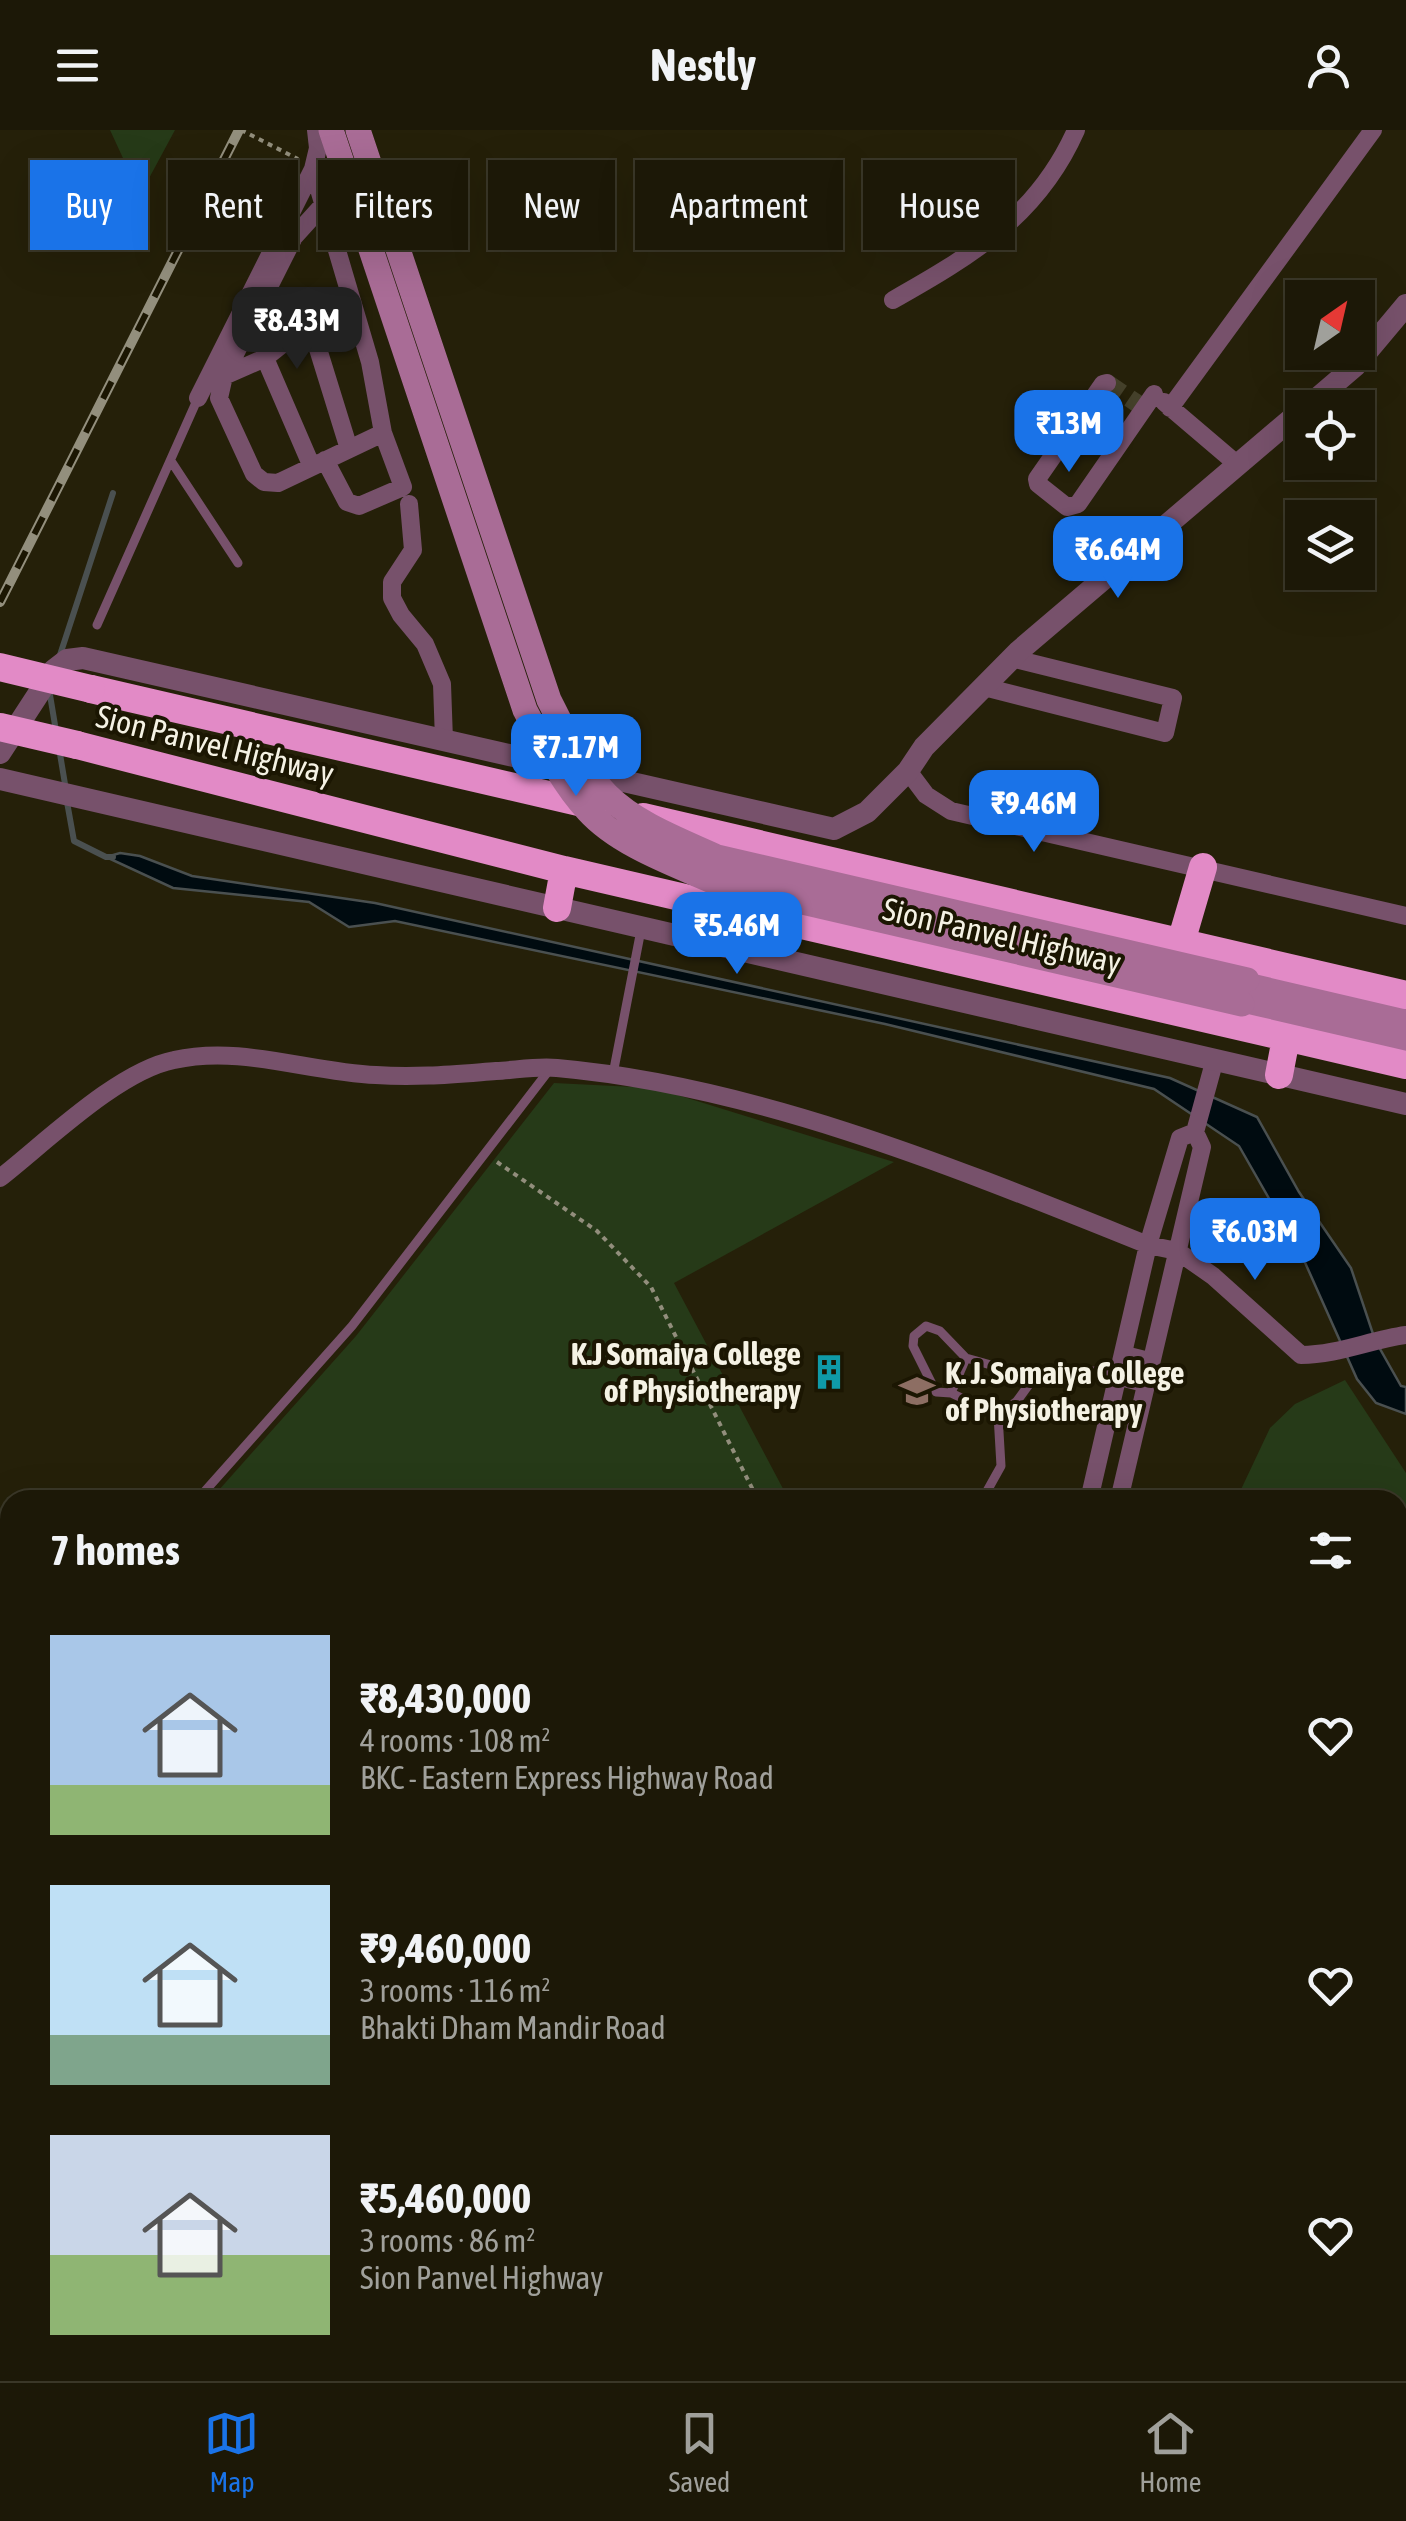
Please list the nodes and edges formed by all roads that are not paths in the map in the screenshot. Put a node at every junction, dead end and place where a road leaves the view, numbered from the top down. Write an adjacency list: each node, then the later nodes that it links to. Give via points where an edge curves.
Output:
1 (316, 130): 6 (street, via 318,148)
2 (331, 130): 45 (main road, bridge, via 525,710 589,812 645,852 712,881)
3 (358, 130): 45 (main road, bridge, via 549,700 607,795 657,830 717,857)
4 (1076, 130): 11 (street, via 1049,179 1015,220 971,256)
5 (1373, 130): 19 (street)
6 (306, 164): 7 (street); 18 (street)
7 (318, 193)
8 (318, 211): 15 (street, via 294,237)
9 (335, 250): 10 (street)
10 (347, 294): 13 (street); 21 (street, via 370,362)
11 (893, 300)
12 (1406, 305): 17 (street)
13 (310, 323): 14 (street); 22 (street)
14 (265, 358): 15 (street); 24 (street)
15 (224, 376): 24 (street, via 219,398 254,474 278,483)
16 (1107, 383): 19 (street, via 1036,479 1068,507 1078,504 1145,398)
17 (1327, 390)
18 (198, 398): 23 (lane)
19 (1170, 408): 25 (street)
20 (1285, 425): 25 (street)
21 (383, 432): 22 (street); 24 (street, via 403,482 400,490 352,506)
22 (349, 448): 24 (street)
23 (171, 460): 27 (lane); 28 (lane)
24 (318, 464)
25 (1238, 465): 29 (street)
26 (409, 504): 35 (street, via 413,550 392,582 392,598 425,644 442,684)
27 (238, 563)
28 (97, 626)
29 (1012, 658): 30 (street); 32 (street)
30 (1042, 666): 33 (street); 33 (street, via 1173,698 1165,733)
31 (0, 667): 44 (highway, Sion Panvel Highway, bridge)
32 (984, 687): 33 (street); 37 (street)
33 (1030, 699)
34 (0, 727): 40 (highway, Sion Panvel Highway, bridge)
35 (444, 740): 36 (street, via 102,660 60,665); 37 (street, via 834,829 867,812)
36 (0, 753)
37 (908, 771): 39 (street, via 926,795 951,811)
38 (0, 779): 41 (street)
39 (1204, 867): 42 (street); 44 (highway)
40 (564, 870): 41 (highway); 48 (highway, Sion Panvel Highway)
41 (557, 908): 43 (street)
42 (1406, 916)
43 (642, 928): 52 (street); 53 (lane)
44 (1181, 942): 46 (highway, Sion Panvel Highway)
45 (1244, 992): 47 (main road); 49 (main road)
46 (1406, 994)
47 (1406, 1017)
48 (1286, 1038): 50 (highway, Sion Panvel Highway); 54 (highway)
49 (1406, 1041)
50 (1406, 1065)
51 (551, 1067): 53 (street); 57 (street, via 410,1077 226,1054 171,1060 122,1081); 69 (lane, via 352,1326)
52 (1212, 1070): 54 (street); 56 (street)
53 (613, 1074): 58 (street, via 734,1100 936,1160)
54 (1279, 1075): 55 (street)
55 (1406, 1104)
56 (1196, 1128): 58 (street, via 1180,1138); 59 (street, via 1202,1147)
57 (0, 1178)
58 (1148, 1244): 59 (street); 61 (street)
59 (1177, 1251): 60 (street, via 1301,1355); 62 (street)
60 (1406, 1335)
61 (1124, 1350): 62 (lane); 64 (street)
62 (1152, 1357): 66 (street)
63 (966, 1358): 65 (lane, via 1019,1373); 67 (lane); 67 (lane, via 940,1331 926,1326 914,1336 936,1392)
64 (1118, 1376): 65 (lane, via 1083,1371); 66 (lane); 71 (street)
65 (1030, 1383): 68 (lane)
66 (1145, 1388): 72 (street)
67 (952, 1393): 68 (lane)
68 (998, 1415): 70 (lane, via 1000,1466)
69 (206, 1490)
70 (990, 1490)
71 (1091, 1490)
72 (1121, 1490)

